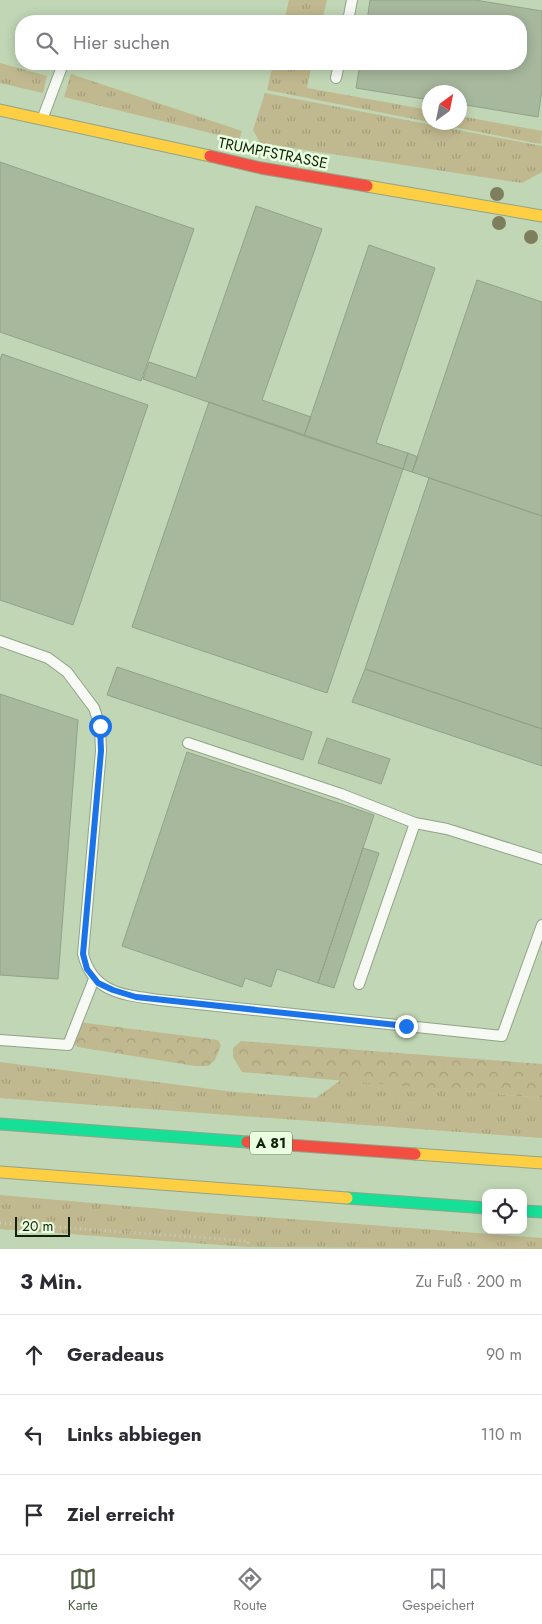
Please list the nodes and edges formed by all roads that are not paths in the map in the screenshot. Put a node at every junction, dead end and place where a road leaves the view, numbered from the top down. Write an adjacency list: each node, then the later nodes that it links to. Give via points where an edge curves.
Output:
1 (352, 0): 2 (lane)
2 (349, 15)
3 (61, 70): 7 (lane)
4 (338, 70): 5 (lane)
5 (336, 78)
6 (0, 110): 7 (main road, TRUMPFSTRASSE)
7 (43, 118): 8 (main road, TRUMPFSTRASSE, via 261,168)
8 (542, 216)
9 (0, 641): 14 (lane, via 58,664 94,708 100,726 101,751 83,954)
10 (188, 743): 11 (lane, via 341,794)
11 (415, 823): 12 (lane, via 447,829); 15 (lane)
12 (542, 859)
13 (542, 925): 14 (lane, via 502,1036 160,1000 113,990)
14 (94, 979): 16 (lane, via 68,1045)
15 (359, 984)
16 (0, 1040)
17 (0, 1124): 18 (main road, A 81)
18 (542, 1163)
19 (0, 1172): 20 (main road)
20 (482, 1208)
21 (527, 1210): 22 (main road)
22 (542, 1212)

